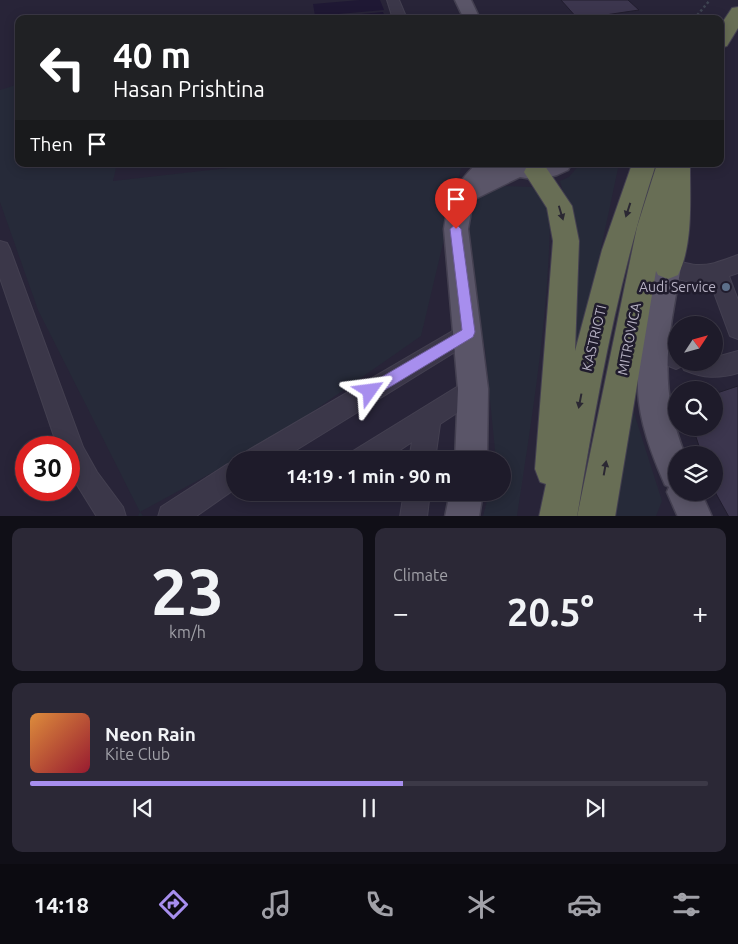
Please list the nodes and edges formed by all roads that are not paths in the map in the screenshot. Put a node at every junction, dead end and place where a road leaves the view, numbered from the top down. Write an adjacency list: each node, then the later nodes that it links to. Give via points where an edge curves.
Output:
1 (392, 0): 3 (street)
2 (463, 0): 4 (main road)
3 (398, 15)
4 (470, 15)
5 (486, 167): 10 (main road, via 465,190)
6 (532, 167): 10 (main road, via 485,183); 35 (highway, one-way to 35, via 559,206 566,241)
7 (643, 167): 36 (highway, KASTRIOTI, one-way to 36, via 622,228 592,339)
8 (668, 167): 37 (highway, MITROVICA, one-way to 8, via 650,227)
9 (678, 167): 13 (highway, via 677,218)
10 (459, 205): 16 (main road, via 456,235)
11 (0, 249): 31 (street, via 73,454)
12 (738, 264): 14 (street)
13 (668, 267): 14 (street, via 706,276); 17 (main road)
14 (717, 272): 15 (street)
15 (738, 329)
16 (468, 332): 20 (main road); 22 (street)
17 (665, 354): 26 (main road, via 653,376 654,407)
18 (738, 362): 19 (street)
19 (723, 366)
20 (473, 389): 21 (street); 25 (main road)
21 (429, 417): 23 (street); 24 (street)
22 (271, 451)
23 (376, 451)
24 (423, 451)
25 (470, 451)
26 (668, 453)
27 (226, 480): 32 (street)
28 (416, 501): 33 (street)
29 (465, 501): 34 (main road)
30 (688, 501): 38 (main road)
31 (113, 516)
32 (171, 516)
33 (413, 516)
34 (462, 516)
35 (551, 516)
36 (558, 516)
37 (596, 516)
38 (696, 516)

